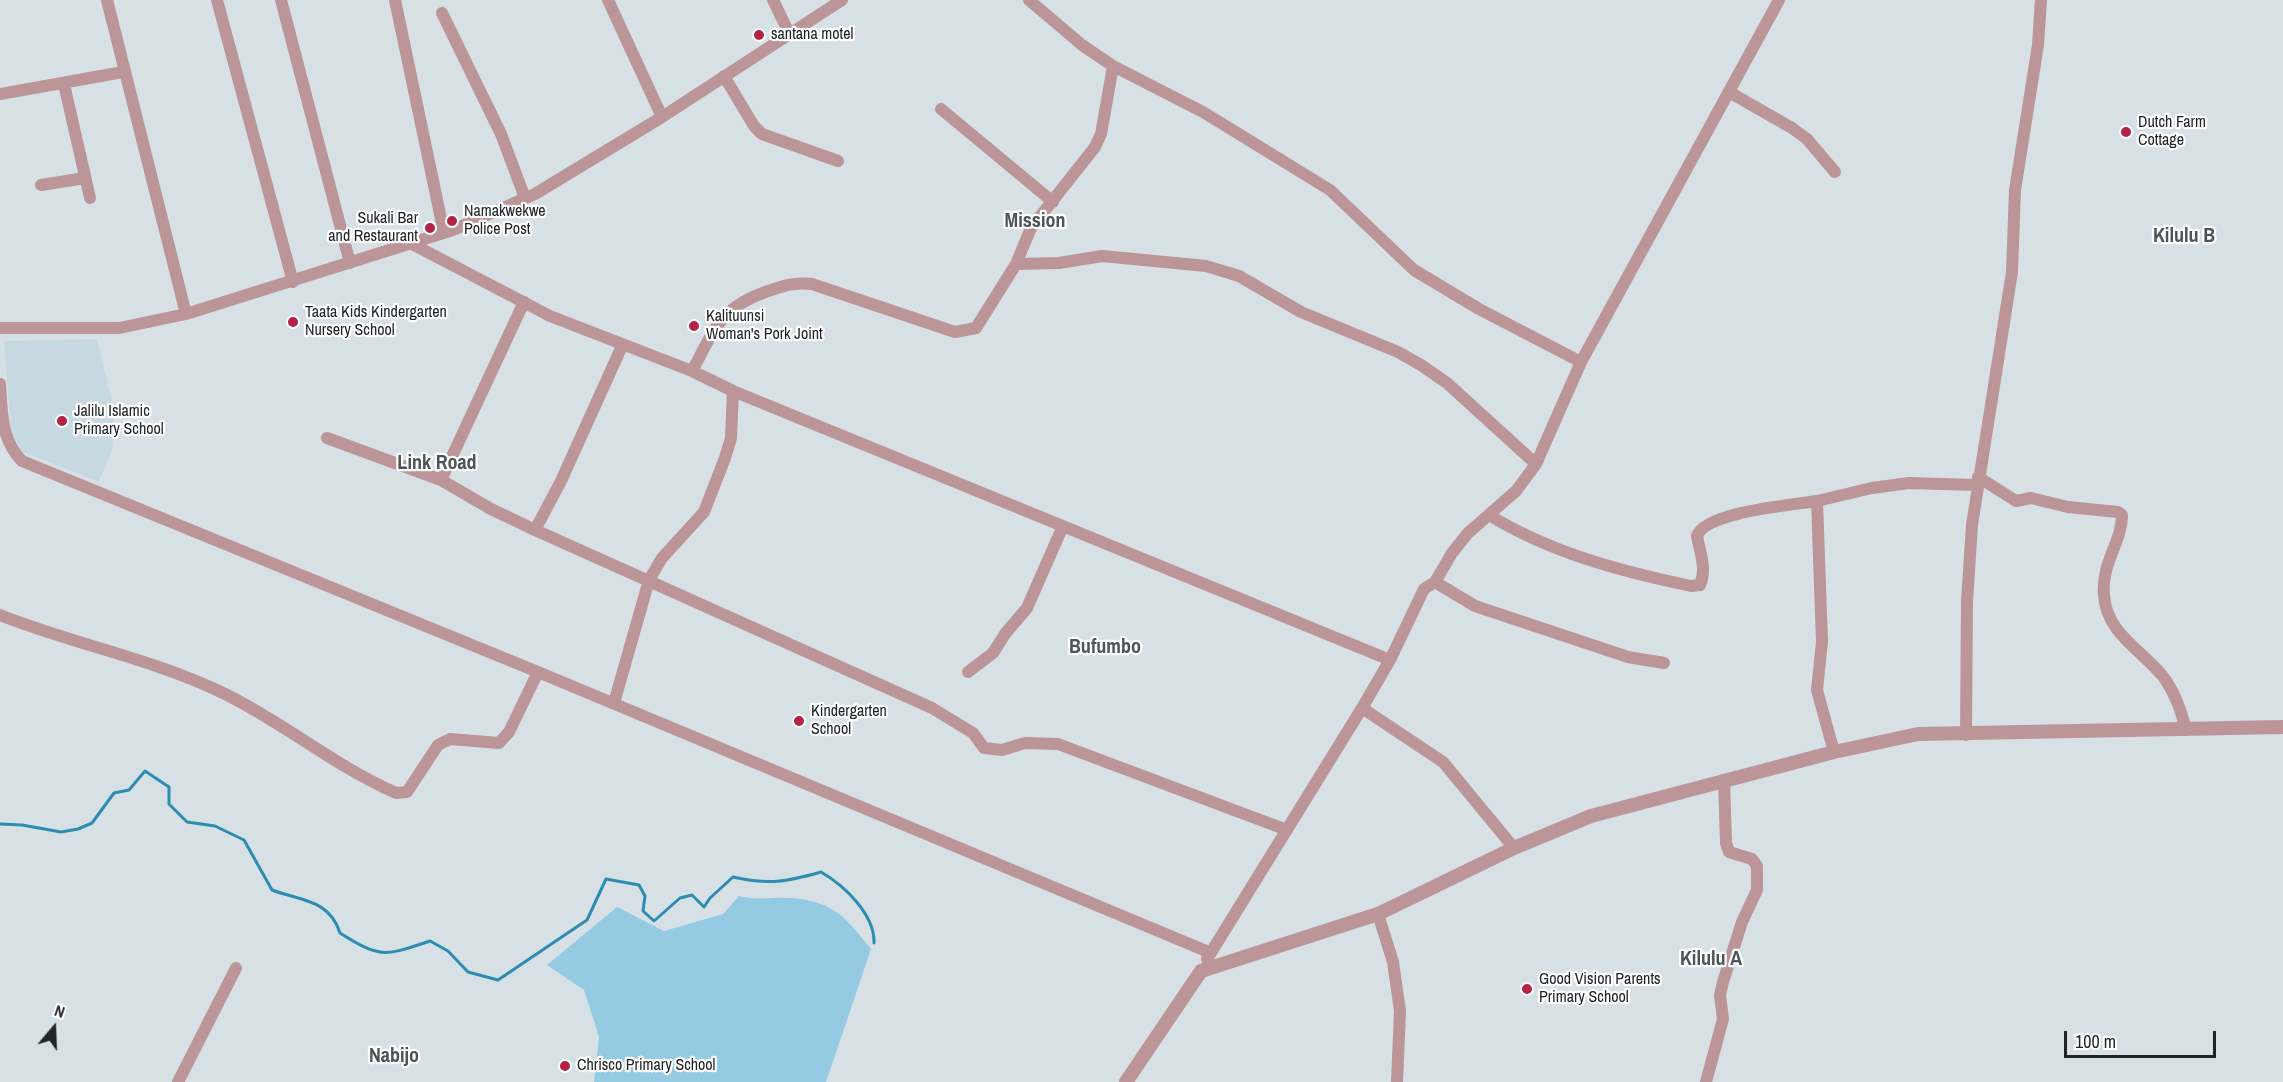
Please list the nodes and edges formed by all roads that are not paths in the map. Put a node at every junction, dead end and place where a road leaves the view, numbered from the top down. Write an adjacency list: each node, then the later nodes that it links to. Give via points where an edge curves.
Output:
1 (107, 0): 14 (street)
2 (217, 0): 32 (street)
3 (280, 0): 30 (street)
4 (395, 0): 28 (street)
5 (608, 0): 20 (street)
6 (773, 0): 12 (street)
7 (842, 0): 12 (street)
8 (1029, 0): 13 (street)
9 (1779, 0): 17 (street)
10 (2042, 0): 45 (street, via 2015,190 2012,272)
11 (442, 13): 26 (street, via 501,134)
12 (789, 33): 15 (street)
13 (1113, 66): 27 (street, via 1101,134); 37 (street, via 1203,112 1284,160 1330,190 1414,270)
14 (123, 72): 16 (street); 34 (street)
15 (724, 76): 20 (street); 21 (street, via 753,126 762,134)
16 (64, 84): 18 (street); 23 (street)
17 (1729, 92): 22 (street, via 1792,128); 37 (street)
18 (0, 94)
19 (941, 109): 27 (street)
20 (662, 117): 26 (street)
21 (838, 161)
22 (1835, 172)
23 (85, 178): 24 (street); 25 (street)
24 (41, 185)
25 (90, 198)
26 (525, 198): 28 (street)
27 (1053, 202): 31 (street, via 1031,228)
28 (444, 233): 29 (street)
29 (412, 244): 30 (street); 33 (street)
30 (350, 263): 32 (street)
31 (1016, 264): 38 (street, via 976,328 955,332 796,282 734,306 719,320); 43 (street, via 1102,256 1206,266 1239,276 1301,312 1421,365 1447,383)
32 (293, 282): 34 (street)
33 (524, 302): 36 (street); 44 (street)
34 (186, 314): 35 (street, via 118,328)
35 (0, 328)
36 (622, 346): 38 (street); 49 (street)
37 (1581, 362): 43 (street)
38 (692, 371): 40 (street)
39 (0, 384): 41 (street)
40 (734, 391): 48 (street); 50 (street, via 731,438 704,512 662,558)
41 (2, 434): 55 (street, via 22,461)
42 (327, 438): 44 (street)
43 (1536, 464): 47 (street, via 1516,491)
44 (441, 480): 49 (street)
45 (1978, 481): 46 (street, via 1910,483); 60 (street, via 2016,501 2031,498 2122,515 2104,570 2107,613 2125,640 2164,678 2177,698); 61 (street, via 1967,601)
46 (1817, 501): 47 (street, via 1742,513 1707,525 1697,536 1703,560 1702,579 1700,585 1691,586 1620,571 1544,545); 62 (street, via 1822,642 1817,690)
47 (1489, 515): 51 (street, via 1457,546)
48 (1063, 526): 53 (street); 56 (street, via 1028,608 993,652)
49 (535, 530): 50 (street)
50 (649, 580): 57 (street); 64 (street, via 932,708 973,733 984,748 1058,744)
51 (1435, 582): 53 (street, via 1424,589); 54 (street, via 1475,606 1628,657)
52 (0, 615): 55 (street, via 137,658 220,692 396,793 407,792 438,745 450,739 499,743 509,732)
53 (1390, 660): 58 (street)
54 (1664, 663)
55 (538, 672): 57 (street)
56 (968, 672)
57 (614, 703): 67 (street)
58 (1362, 708): 64 (street); 65 (street, via 1443,762)
59 (2283, 727): 60 (street)
60 (2186, 730): 61 (street, via 2050,730)
61 (1966, 735): 62 (street, via 1918,734)
62 (1834, 752): 63 (street)
63 (1724, 780): 65 (street, via 1591,816); 73 (street, via 1726,843 1729,852 1752,860 1757,866 1757,890 1723,982 1723,1019)
64 (1287, 830): 67 (street)
65 (1514, 848): 66 (street)
66 (1378, 914): 69 (street); 72 (street, via 1393,962 1400,1011)
67 (1211, 953): 69 (street)
68 (236, 969): 70 (street)
69 (1201, 971): 71 (street)
70 (178, 1082)
71 (1126, 1082)
72 (1397, 1082)
73 (1706, 1082)

